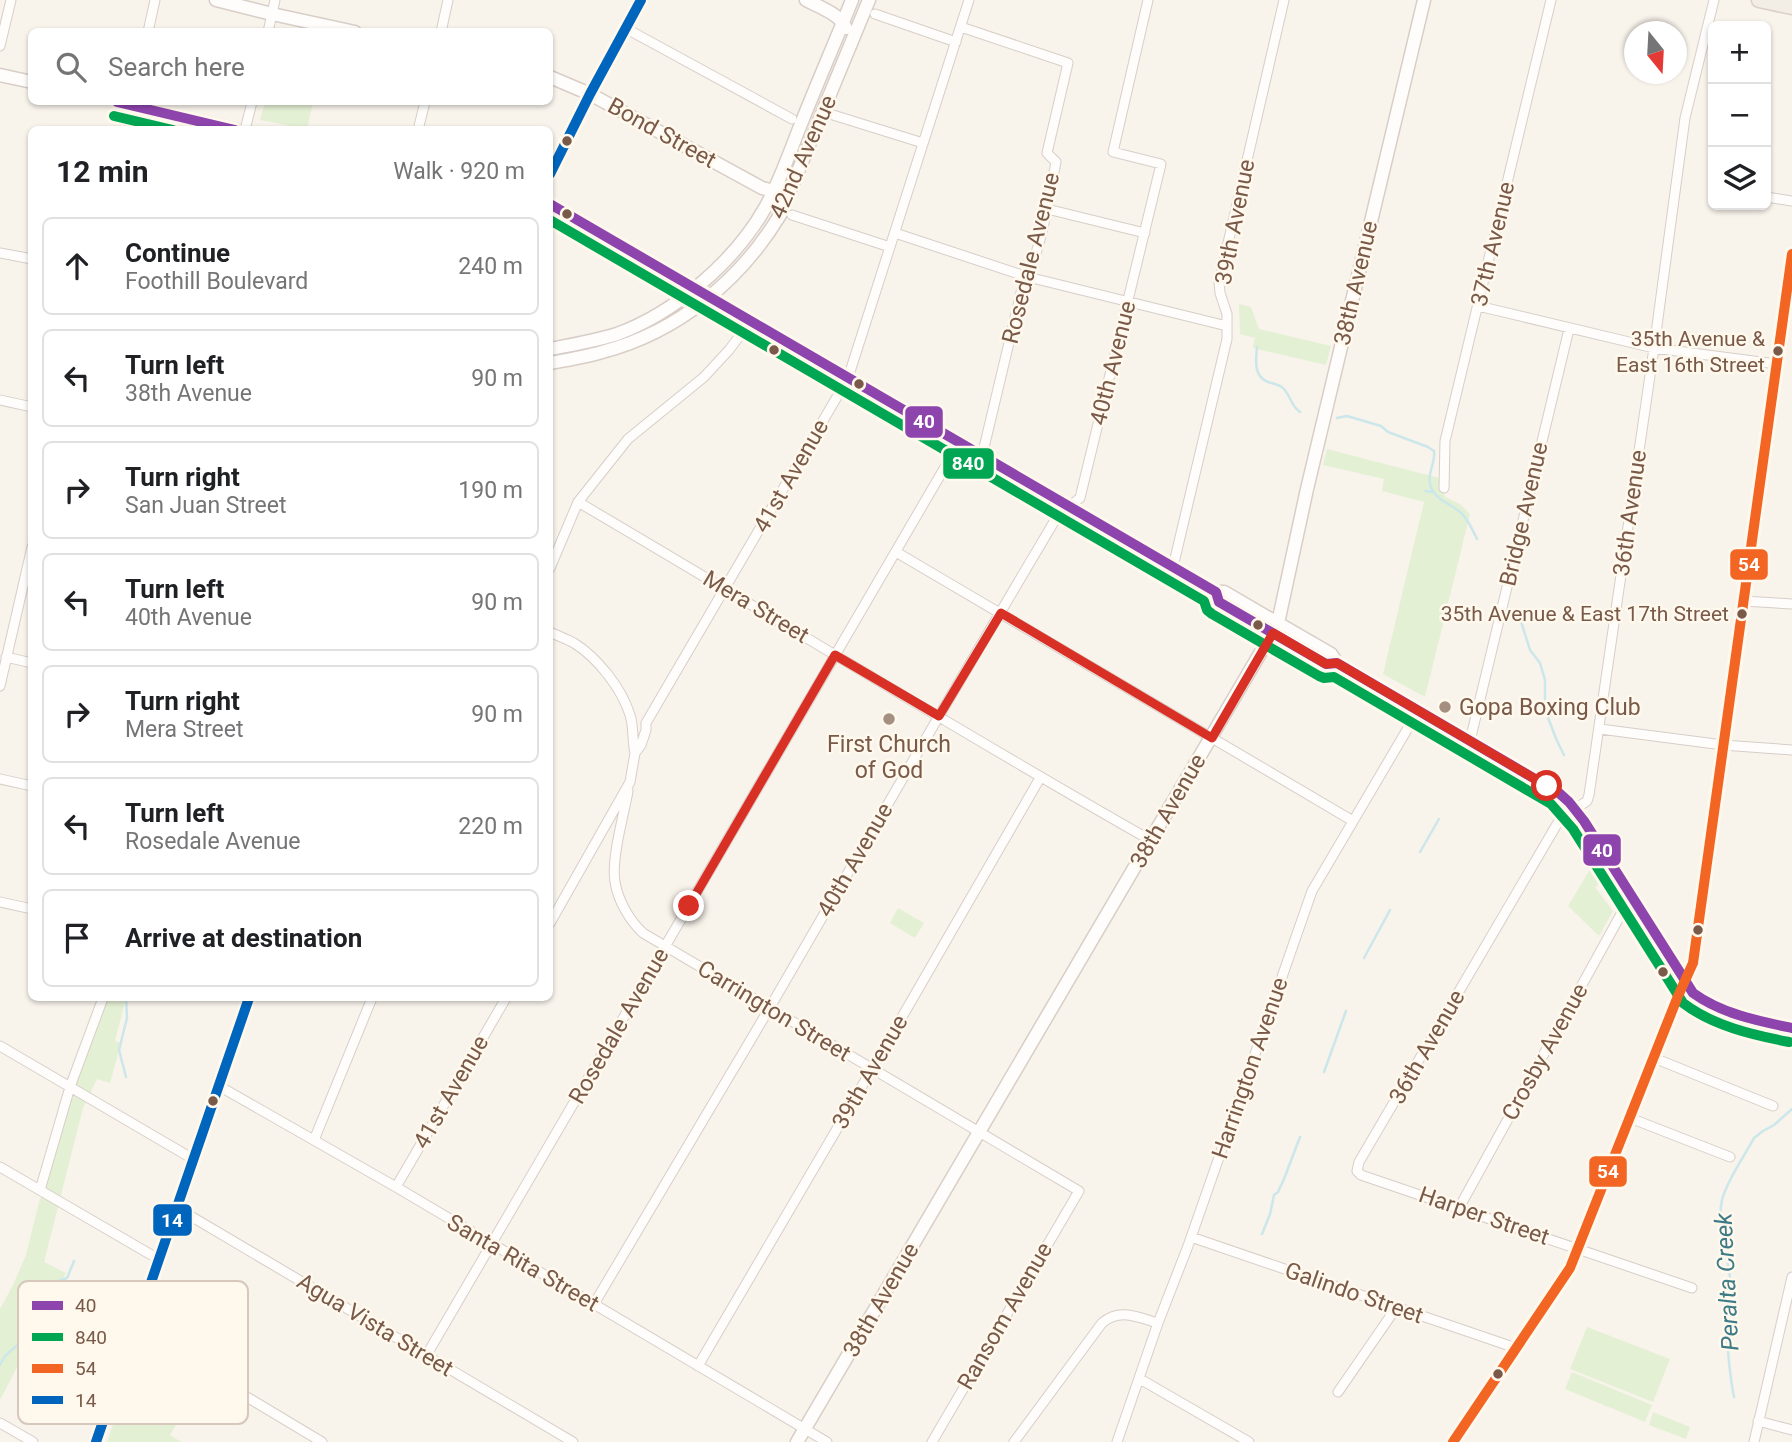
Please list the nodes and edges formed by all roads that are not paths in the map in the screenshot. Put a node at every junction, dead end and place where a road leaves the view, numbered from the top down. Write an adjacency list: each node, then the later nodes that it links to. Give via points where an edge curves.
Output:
1 (11, 0): 28 (street)
2 (155, 0): 22 (street)
3 (216, 0): 18 (main road)
4 (275, 0): 18 (street)
5 (448, 0): 25 (street)
6 (641, 0): 26 (main road)
7 (806, 0): 20 (main road)
8 (852, 0): 20 (main road, 42nd Avenue)
9 (869, 0): 32 (main road, 42nd Avenue)
10 (970, 0): 21 (street, 41st Avenue)
11 (1148, 0): 54 (street, 40th Avenue, via 1113,152 1161,164)
12 (1284, 0): 65 (street, 39th Avenue, via 1219,282)
13 (1424, 0): 87 (main road, 38th Avenue)
14 (1551, 0): 63 (street, 37th Avenue)
15 (1714, 0): 68 (street, 36th Avenue, via 1685,118)
16 (1759, 0): 17 (main road)
17 (1792, 8)
18 (272, 14): 23 (street); 24 (main road)
19 (875, 14): 27 (street)
20 (843, 22): 32 (main road, via 847,32 835,63); 47 (main road, 42nd Avenue)
21 (961, 27): 27 (street, 41st Avenue); 51 (street, Rosedale Avenue, via 1068,63 1047,153 1056,162)
22 (149, 28)
23 (269, 28)
24 (337, 28)
25 (442, 28)
26 (625, 28): 33 (main road); 39 (street)
27 (956, 42): 44 (street, 41st Avenue)
28 (0, 46)
29 (0, 75): 31 (main road)
30 (553, 78): 33 (main road, Bond Street)
31 (28, 81)
32 (836, 82): 46 (main road, 42nd Avenue)
33 (590, 94): 45 (main road); 47 (main road, Bond Street)
34 (131, 105): 40 (street)
35 (139, 105): 41 (main road)
36 (250, 105): 42 (street)
37 (424, 105): 43 (street)
38 (833, 115): 44 (street)
39 (792, 119)
40 (126, 126)
41 (221, 126)
42 (246, 126)
43 (419, 126)
44 (923, 144): 53 (street, 41st Avenue)
45 (553, 168)
46 (798, 174): 47 (main road, via 785,189); 61 (main road, 42nd Avenue, via 780,215 757,250)
47 (774, 191): 60 (main road, 42nd Avenue, via 740,245)
48 (1771, 198): 49 (street)
49 (1792, 201)
50 (553, 206): 60 (main road)
51 (1047, 209): 54 (street); 59 (street, Rosedale Avenue)
52 (792, 215): 55 (street)
53 (895, 233): 55 (street, 41st Avenue); 59 (street)
54 (1145, 233): 62 (street, 40th Avenue)
55 (890, 247): 71 (street, 41st Avenue)
56 (0, 253): 58 (street)
57 (1792, 254): 70 (main road)
58 (28, 258)
59 (1028, 277): 62 (street); 75 (street, Rosedale Avenue)
60 (694, 288): 61 (main road); 67 (main road, 42nd Avenue, via 633,327)
61 (710, 297): 64 (main road); 69 (main road, 42nd Avenue, via 639,339)
62 (1128, 301): 65 (street); 78 (street, 40th Avenue, via 1080,498)
63 (1478, 306): 66 (street); 76 (street, 37th Avenue, via 1445,441)
64 (751, 321): 71 (main road); 77 (street, via 704,377 628,439)
65 (1227, 326): 82 (street, 39th Avenue)
66 (1569, 329): 68 (street); 99 (street, Bridge Avenue)
67 (553, 348)
68 (1654, 348): 70 (street); 97 (street, 36th Avenue)
69 (553, 362)
70 (1776, 364): 84 (main road)
71 (848, 378): 74 (main road); 83 (street, 41st Avenue)
72 (0, 400): 73 (street)
73 (28, 406)
74 (959, 443): 75 (main road); 79 (street, Rosedale Avenue)
75 (982, 456): 78 (main road)
76 (1444, 488)
77 (578, 502): 80 (street); 83 (street, Mera Street)
78 (1069, 507): 82 (main road); 86 (street, 40th Avenue, via 1058,515)
79 (896, 552): 86 (street); 89 (street, Rosedale Avenue)
80 (553, 561)
81 (28, 564): 90 (street)
82 (1173, 567): 87 (main road, via 1216,592 1224,592)
83 (725, 589): 89 (street, Mera Street); 96 (street, 41st Avenue)
84 (1744, 601): 85 (street); 100 (main road)
85 (1792, 604)
86 (1001, 613): 94 (street, 40th Avenue); 98 (street)
87 (1275, 628): 93 (main road, via 1331,654 1337,663); 98 (main road, 38th Avenue)
88 (553, 633): 95 (street, via 575,644 596,663 617,687)
89 (835, 655): 94 (street, Mera Street); 116 (street, Rosedale Avenue)
90 (6, 657): 91 (street); 92 (street)
91 (28, 662)
92 (0, 686)
93 (1419, 711): 99 (main road); 108 (street, Harrington Avenue)
94 (939, 716): 103 (street, Mera Street); 122 (street, 40th Avenue)
95 (632, 719): 96 (street); 102 (street)
96 (646, 723): 102 (street, 41st Avenue)
97 (1600, 729): 100 (street); 107 (street, 36th Avenue, via 1589,795)
98 (1212, 738): 108 (street); 110 (main road, 38th Avenue)
99 (1470, 741): 107 (main road, via 1559,793)
100 (1723, 745): 101 (street); 117 (main road, via 1693,963)
101 (1792, 750)
102 (635, 753): 105 (street, 41st Avenue)
103 (1040, 778): 110 (street, Mera Street); 126 (street, 39th Avenue)
104 (0, 779): 106 (street)
105 (630, 782): 109 (street, 41st Avenue); 111 (street, Carrington Street)
106 (28, 785)
107 (1574, 808): 112 (main road); 136 (street, 36th Avenue, via 1560,819)
108 (1353, 821): 142 (street, Harrington Avenue, via 1312,891)
109 (601, 834): 111 (street); 115 (street, 41st Avenue)
110 (1152, 841): 131 (main road, 38th Avenue)
111 (618, 844): 116 (street, Carrington Street, via 615,882 622,903 633,924)
112 (1631, 896): 117 (main road); 141 (street, Crosby Avenue)
113 (0, 902): 114 (street)
114 (28, 908)
115 (553, 918)
116 (665, 947): 122 (street, Carrington Street); 143 (street, Rosedale Avenue)
117 (1685, 981): 123 (main road, via 1707,1002); 125 (main road)
118 (102, 1001): 128 (street)
119 (248, 1001): 127 (main road)
120 (371, 1001): 132 (street)
121 (504, 1001): 137 (street, 41st Avenue)
122 (769, 1009): 126 (street, Carrington Street); 149 (street, 40th Avenue)
123 (1792, 1028)
124 (0, 1046): 128 (street)
125 (1654, 1058): 129 (street); 130 (main road)
126 (872, 1069): 131 (street, Carrington Street); 154 (street, 39th Avenue)
127 (219, 1086): 132 (street, Santa Rita Street); 134 (main road)
128 (70, 1087): 134 (street); 138 (street)
129 (1773, 1106)
130 (1630, 1118): 133 (street); 144 (main road)
131 (980, 1131): 139 (street, Carrington Street); 161 (main road, 38th Avenue)
132 (314, 1140): 137 (street, Santa Rita Street)
133 (1730, 1157)
134 (193, 1159): 140 (main road)
135 (0, 1167): 138 (street)
136 (1357, 1171): 141 (street, Harper Street)
137 (396, 1187): 143 (street, Santa Rita Street)
138 (40, 1190): 145 (street)
139 (1079, 1191): 169 (street, Ransom Avenue)
140 (177, 1208): 145 (main road); 153 (street, Agua Vista Street)
141 (1459, 1208): 144 (street, Harper Street)
142 (1191, 1237): 150 (street, Galindo Street); 151 (street, Harrington Avenue)
143 (491, 1245): 149 (street, Santa Rita Street); 153 (street, Rosedale Avenue)
144 (1578, 1248): 148 (street, Harper Street); 152 (main road)
145 (160, 1260): 147 (main road)
146 (1792, 1277): 158 (street)
147 (152, 1281)
148 (1692, 1288)
149 (594, 1304): 154 (street, Santa Rita Street)
150 (1396, 1307): 152 (street, Galindo Street); 156 (street)
151 (1158, 1323): 155 (street, Harrington Avenue); 170 (street, via 1121,1313 1110,1316)
152 (1517, 1348): 173 (main road)
153 (426, 1356): 166 (street, Agua Vista Street)
154 (698, 1366): 161 (street, Santa Rita Street)
155 (1140, 1379): 171 (street, Harrington Avenue); 172 (street)
156 (1338, 1392)
157 (248, 1398): 165 (street)
158 (1758, 1421): 162 (street); 174 (street)
159 (0, 1423): 163 (street)
160 (102, 1424): 164 (main road)
161 (805, 1429): 167 (main road, 38th Avenue); 168 (street, Santa Rita Street)
162 (1792, 1430)
163 (33, 1442)
164 (96, 1442)
165 (322, 1442)
166 (573, 1442)
167 (797, 1442)
168 (827, 1442)
169 (932, 1442)
170 (1014, 1442)
171 (1117, 1442)
172 (1249, 1442)
173 (1453, 1442)
174 (1754, 1442)

